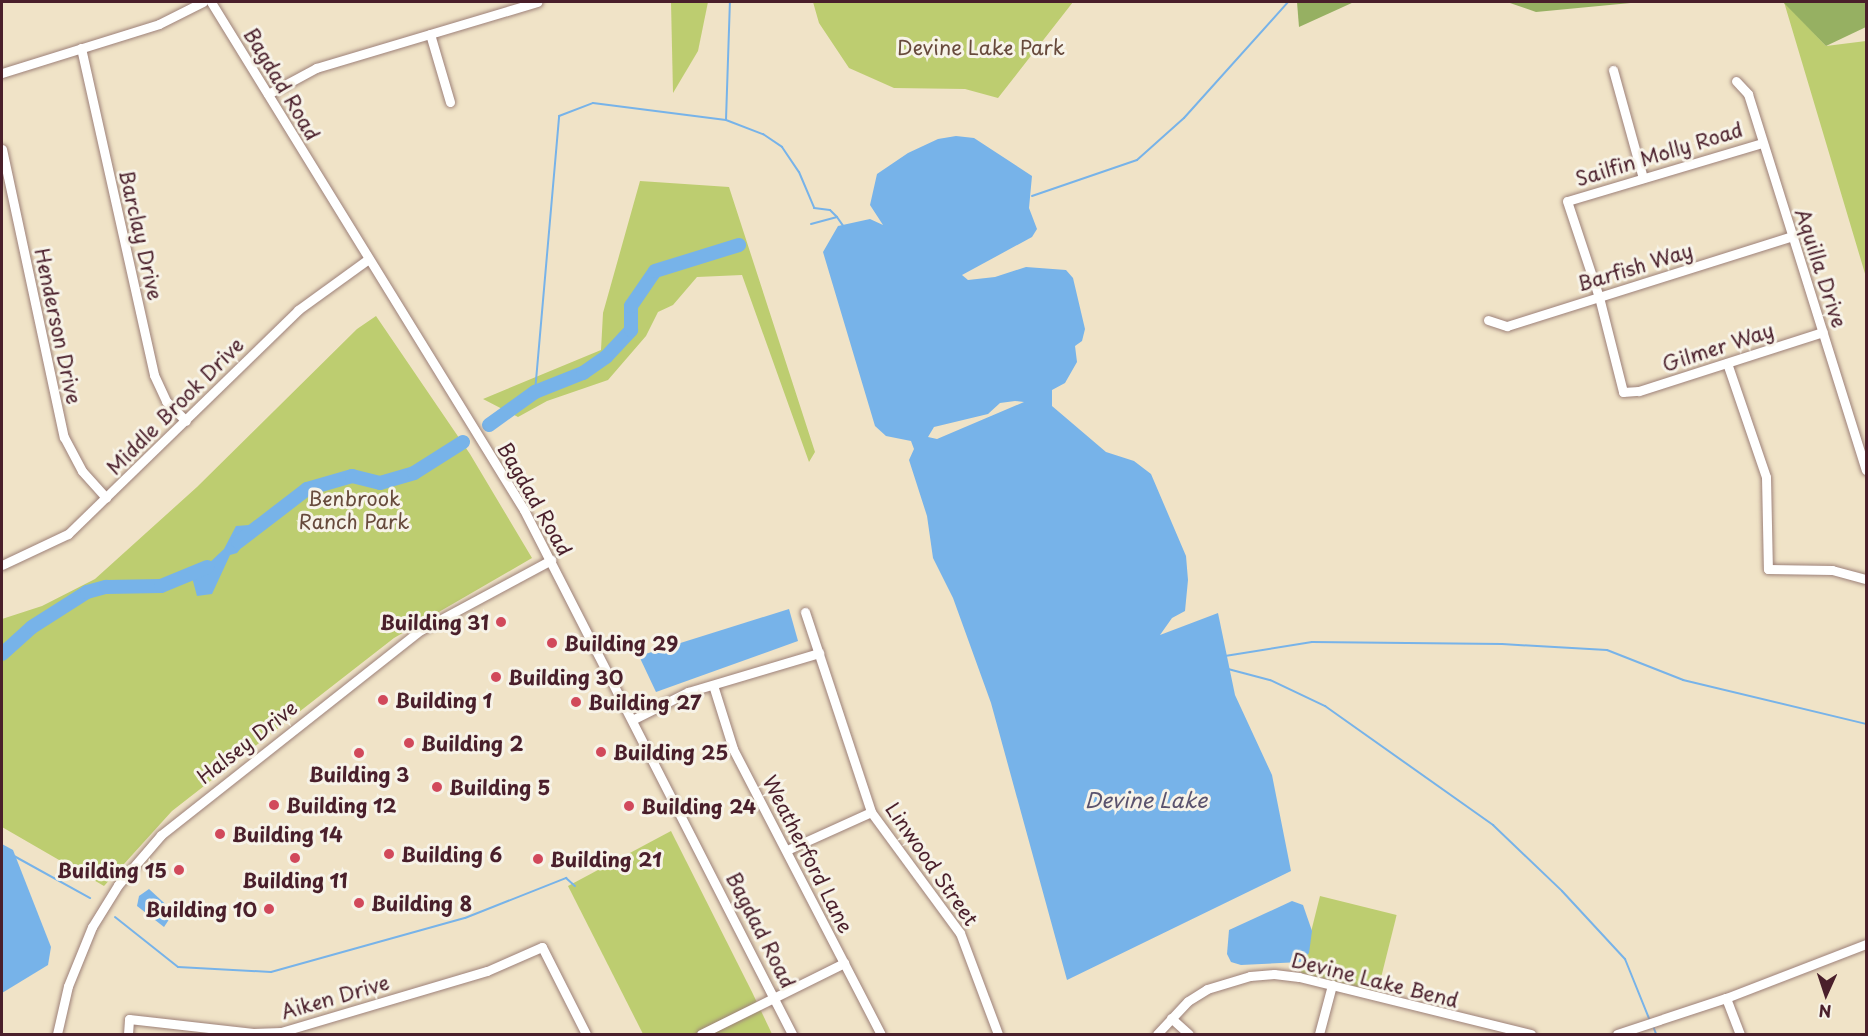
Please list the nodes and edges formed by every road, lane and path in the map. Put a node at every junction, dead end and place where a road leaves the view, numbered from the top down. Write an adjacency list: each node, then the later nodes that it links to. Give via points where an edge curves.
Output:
1 (203, 2): 5 (street, via 159,24)
2 (212, 2): 9 (street, Bagdad Road)
3 (537, 2): 4 (street)
4 (430, 34): 9 (street, via 316,68); 10 (street)
5 (81, 48): 7 (street); 20 (street, Barclay Drive, via 154,375 166,401)
6 (1612, 70): 13 (street)
7 (2, 72)
8 (1736, 81): 11 (street, Aquilla Drive, via 1748,94)
9 (268, 94): 15 (street, Bagdad Road)
10 (450, 102)
11 (1762, 143): 13 (street, Sailfin Molly Road); 14 (street, Aquilla Drive)
12 (2, 149): 22 (street, Henderson Drive, via 64,437 82,471)
13 (1643, 178): 16 (street, Sailfin Molly Road, via 1567,201)
14 (1792, 236): 16 (street, Barfish Way); 18 (street, Aquilla Drive)
15 (367, 260): 20 (street, Middle Brook Drive, via 298,310); 23 (street, Bagdad Road, via 524,510)
16 (1599, 297): 17 (street, Barfish Way, via 1506,326); 19 (street, Gilmer Way, via 1623,392 1639,391)
17 (1488, 320)
18 (1823, 332): 19 (street, Gilmer Way); 21 (street, Aquilla Drive)
19 (1727, 363): 25 (street, via 1766,477 1768,569 1832,570)
20 (186, 421): 22 (street, Middle Brook Drive)
21 (1866, 470)
22 (106, 498): 24 (street, Middle Brook Drive, via 68,534)
23 (551, 560): 29 (street, Bagdad Road); 38 (street, Halsey Drive, via 421,630 161,835 118,885 92,927 68,986)
24 (2, 565)
25 (1865, 576)
26 (805, 612): 27 (street, Linwood Street)
27 (819, 653): 28 (street); 30 (street, Linwood Street)
28 (713, 685): 29 (street); 31 (street, Weatherford Lane, via 733,749)
29 (632, 720): 35 (street, Bagdad Road)
30 (871, 812): 31 (street); 44 (street, Linwood Street, via 953,920)
31 (787, 850): 33 (street, Weatherford Lane)
32 (1866, 944): 36 (street)
33 (844, 963): 35 (street); 43 (street, Weatherford Lane)
34 (1332, 985): 37 (street, Devine Lake Bend, via 1299,977 1250,976 1207,989); 47 (street); 48 (street, Devine Lake Bend)
35 (774, 997): 41 (street); 42 (street, Bagdad Road)
36 (1726, 998): 49 (street); 50 (street)
37 (1171, 1018): 45 (street, Devine Lake Bend); 46 (street)
38 (57, 1035)
39 (128, 1035): 40 (street, Aiken Drive, via 129,1019 253,1033 281,1032 487,971 542,947)
40 (586, 1035)
41 (701, 1035)
42 (792, 1035)
43 (881, 1035)
44 (998, 1035)
45 (1157, 1035)
46 (1189, 1035)
47 (1319, 1035)
48 (1531, 1035)
49 (1617, 1035)
50 (1740, 1035)

